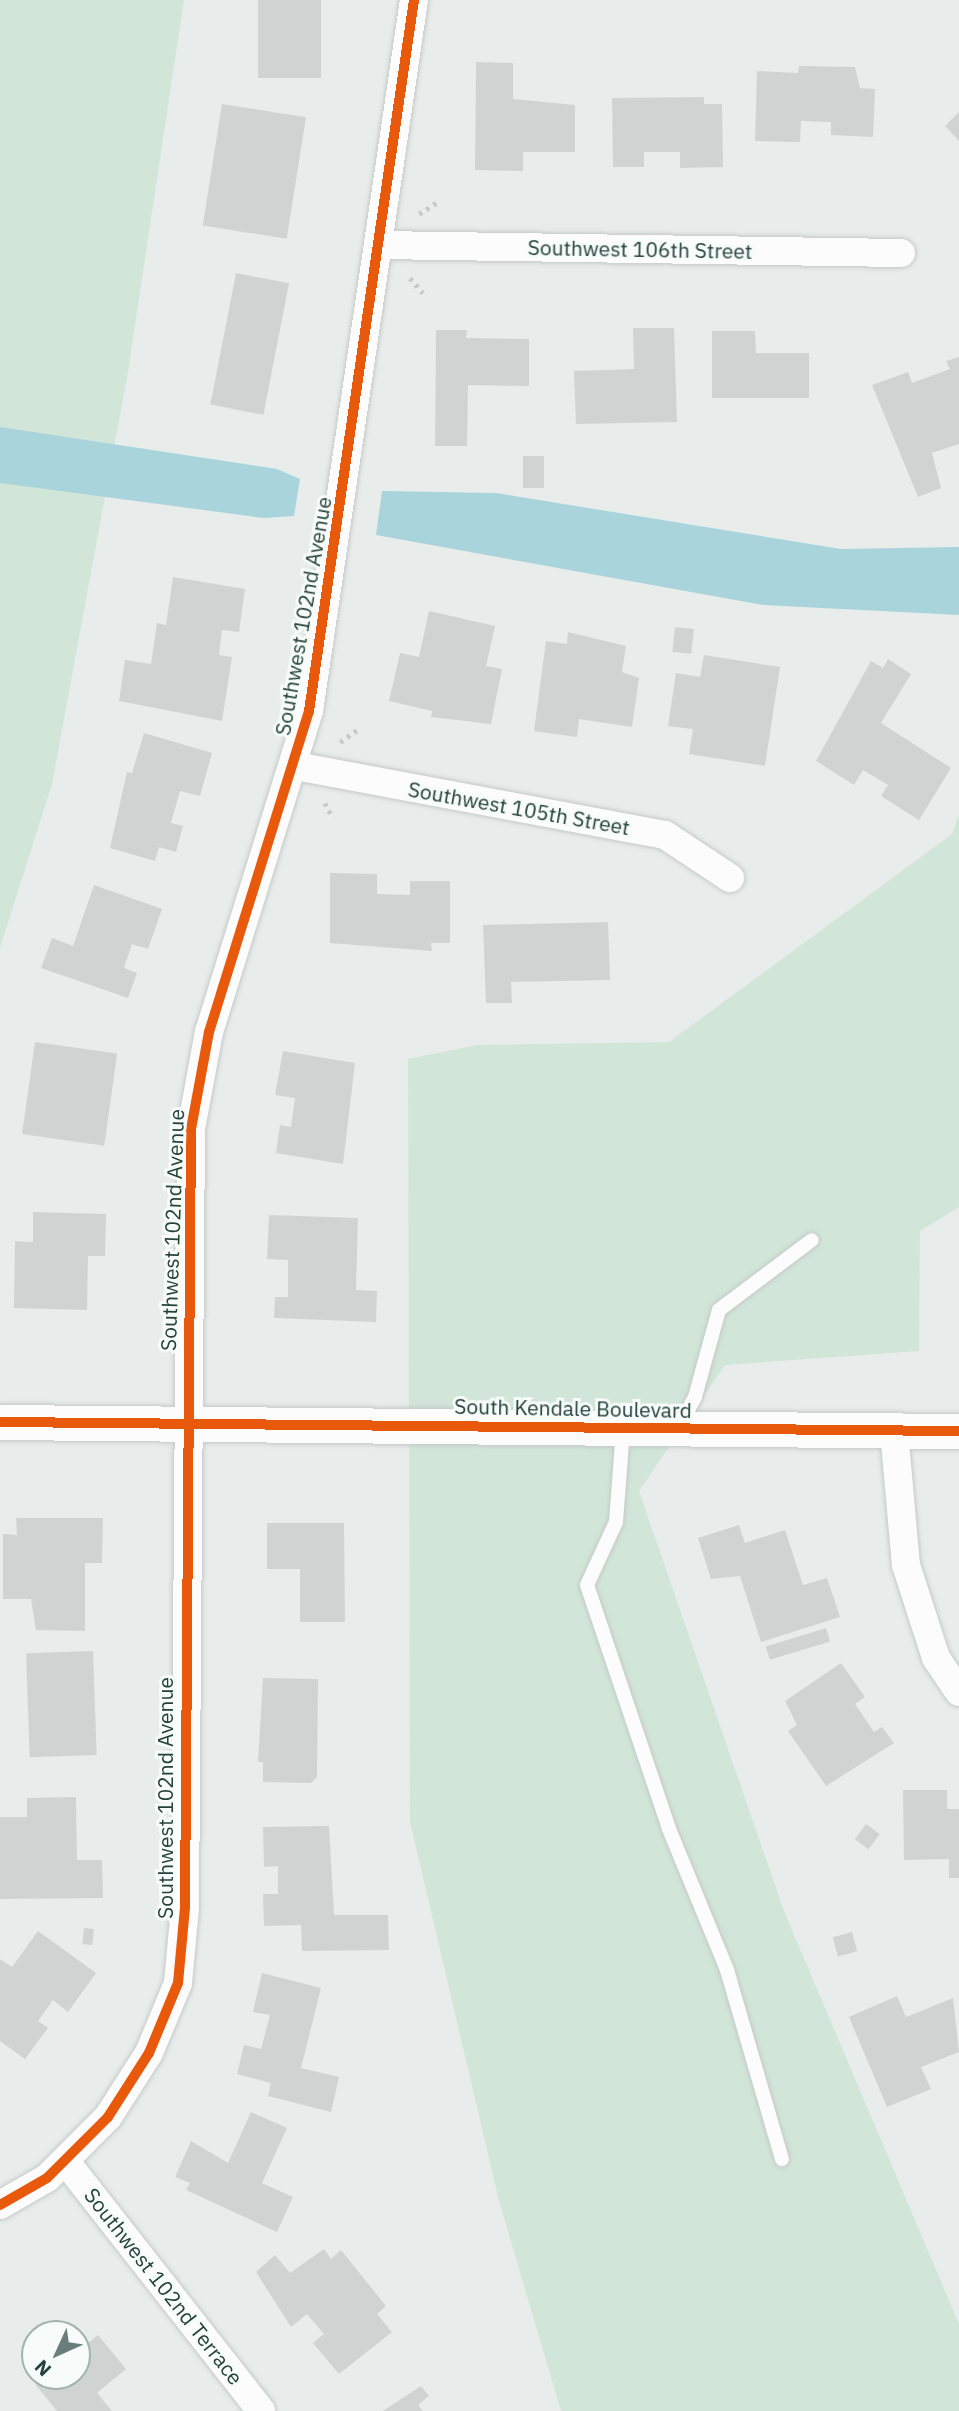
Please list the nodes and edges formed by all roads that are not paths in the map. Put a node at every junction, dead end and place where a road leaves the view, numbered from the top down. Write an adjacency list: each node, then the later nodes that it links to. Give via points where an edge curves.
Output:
1 (414, 0): 2 (street, Southwest 102nd Avenue)
2 (379, 245): 3 (street, Southwest 106th Street); 4 (street, Southwest 102nd Avenue, via 320,652)
3 (901, 253)
4 (296, 766): 5 (street, Southwest 105th Street, via 665,835); 8 (street, Southwest 102nd Avenue, via 198,1081 189,1179)
5 (730, 878)
6 (812, 1240): 10 (lane, via 719,1310 695,1397)
7 (0, 1422): 8 (street, South Kendale Boulevard)
8 (186, 1423): 9 (street, South Kendale Boulevard); 15 (street, Southwest 102nd Avenue, via 185,1907 178,1983 127,2092)
9 (624, 1428): 10 (street, South Kendale Boulevard); 14 (lane, via 616,1522 587,1585 669,1829 727,1970)
10 (679, 1428): 11 (street, South Kendale Boulevard)
11 (894, 1431): 12 (street, South Kendale Boulevard); 13 (street, via 906,1565 936,1658)
12 (959, 1431)
13 (959, 1692)
14 (782, 2159)
15 (66, 2162): 16 (street, Southwest 102nd Avenue); 17 (street, Southwest 102nd Terrace)
16 (0, 2205)
17 (261, 2411)

